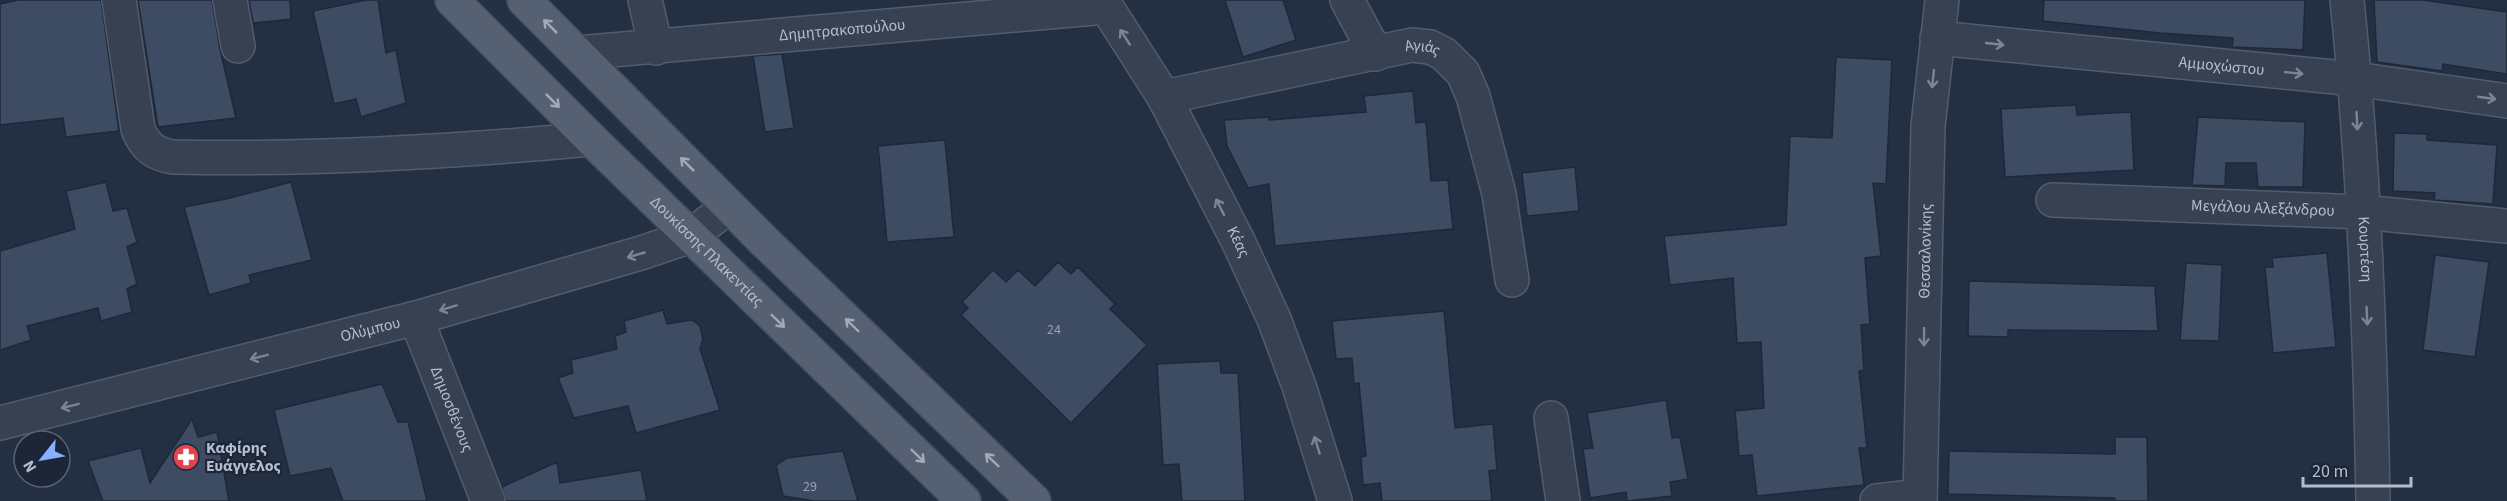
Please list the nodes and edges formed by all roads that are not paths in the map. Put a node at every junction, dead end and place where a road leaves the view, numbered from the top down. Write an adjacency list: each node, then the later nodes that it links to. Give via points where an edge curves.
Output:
1 (119, 0): 18 (street, via 138,129 143,141 159,155 256,159 371,156)
2 (230, 0): 11 (street)
3 (452, 0): 18 (main road, Δουκίσσης Πλακεντίας, one-way to 18)
4 (524, 0): 13 (main road, one-way to 4)
5 (645, 0): 12 (street)
6 (1347, 0): 14 (street)
7 (1942, 0): 10 (street, Θεσσαλονίκης)
8 (2347, 0): 15 (street, Κουρτέση)
9 (1104, 3): 12 (street, Δημητρακοπούλου); 16 (street, Κέας, one-way to 9)
10 (1937, 38): 15 (street, Αμμοχώστου, one-way to 15); 28 (street, Θεσσαλονίκης, one-way to 28, via 1928,126)
11 (238, 46)
12 (656, 48): 13 (street, Δημητρακοπούλου)
13 (577, 53): 20 (main road, one-way to 13)
14 (1376, 54): 16 (street, Αγιάς); 24 (street, Αγιάς, via 1412,45 1430,47 1444,54 1463,73 1473,96 1499,194)
15 (2355, 79): 17 (street, Αμμοχώστου, one-way to 17); 21 (street, Κουρτέση, one-way to 21)
16 (1164, 97): 32 (street, Κέας, one-way to 16, via 1274,319)
17 (2507, 101)
18 (591, 139): 23 (main road, Δουκίσσης Πλακεντίας)
19 (2054, 200): 21 (street, Μεγάλου Αλεξάνδρου)
20 (729, 206): 23 (street, Ολύμπου); 31 (main road, one-way to 20)
21 (2362, 212): 22 (street, Μεγάλου Αλεξάνδρου); 35 (street, Κουρτέση, one-way to 35)
22 (2507, 226)
23 (691, 236): 25 (street, Ολύμπου, one-way to 25); 30 (main road, Δουκίσσης Πλακεντίας, one-way to 30)
24 (1512, 280)
25 (416, 318): 27 (street, Ολύμπου, one-way to 27); 29 (street, Δημοσθένους)
26 (1551, 418): 33 (street)
27 (0, 423)
28 (1920, 499): 34 (street)
29 (488, 501)
30 (964, 501)
31 (1034, 501)
32 (1335, 501)
33 (1563, 501)
34 (1877, 501)
35 (2373, 501)

